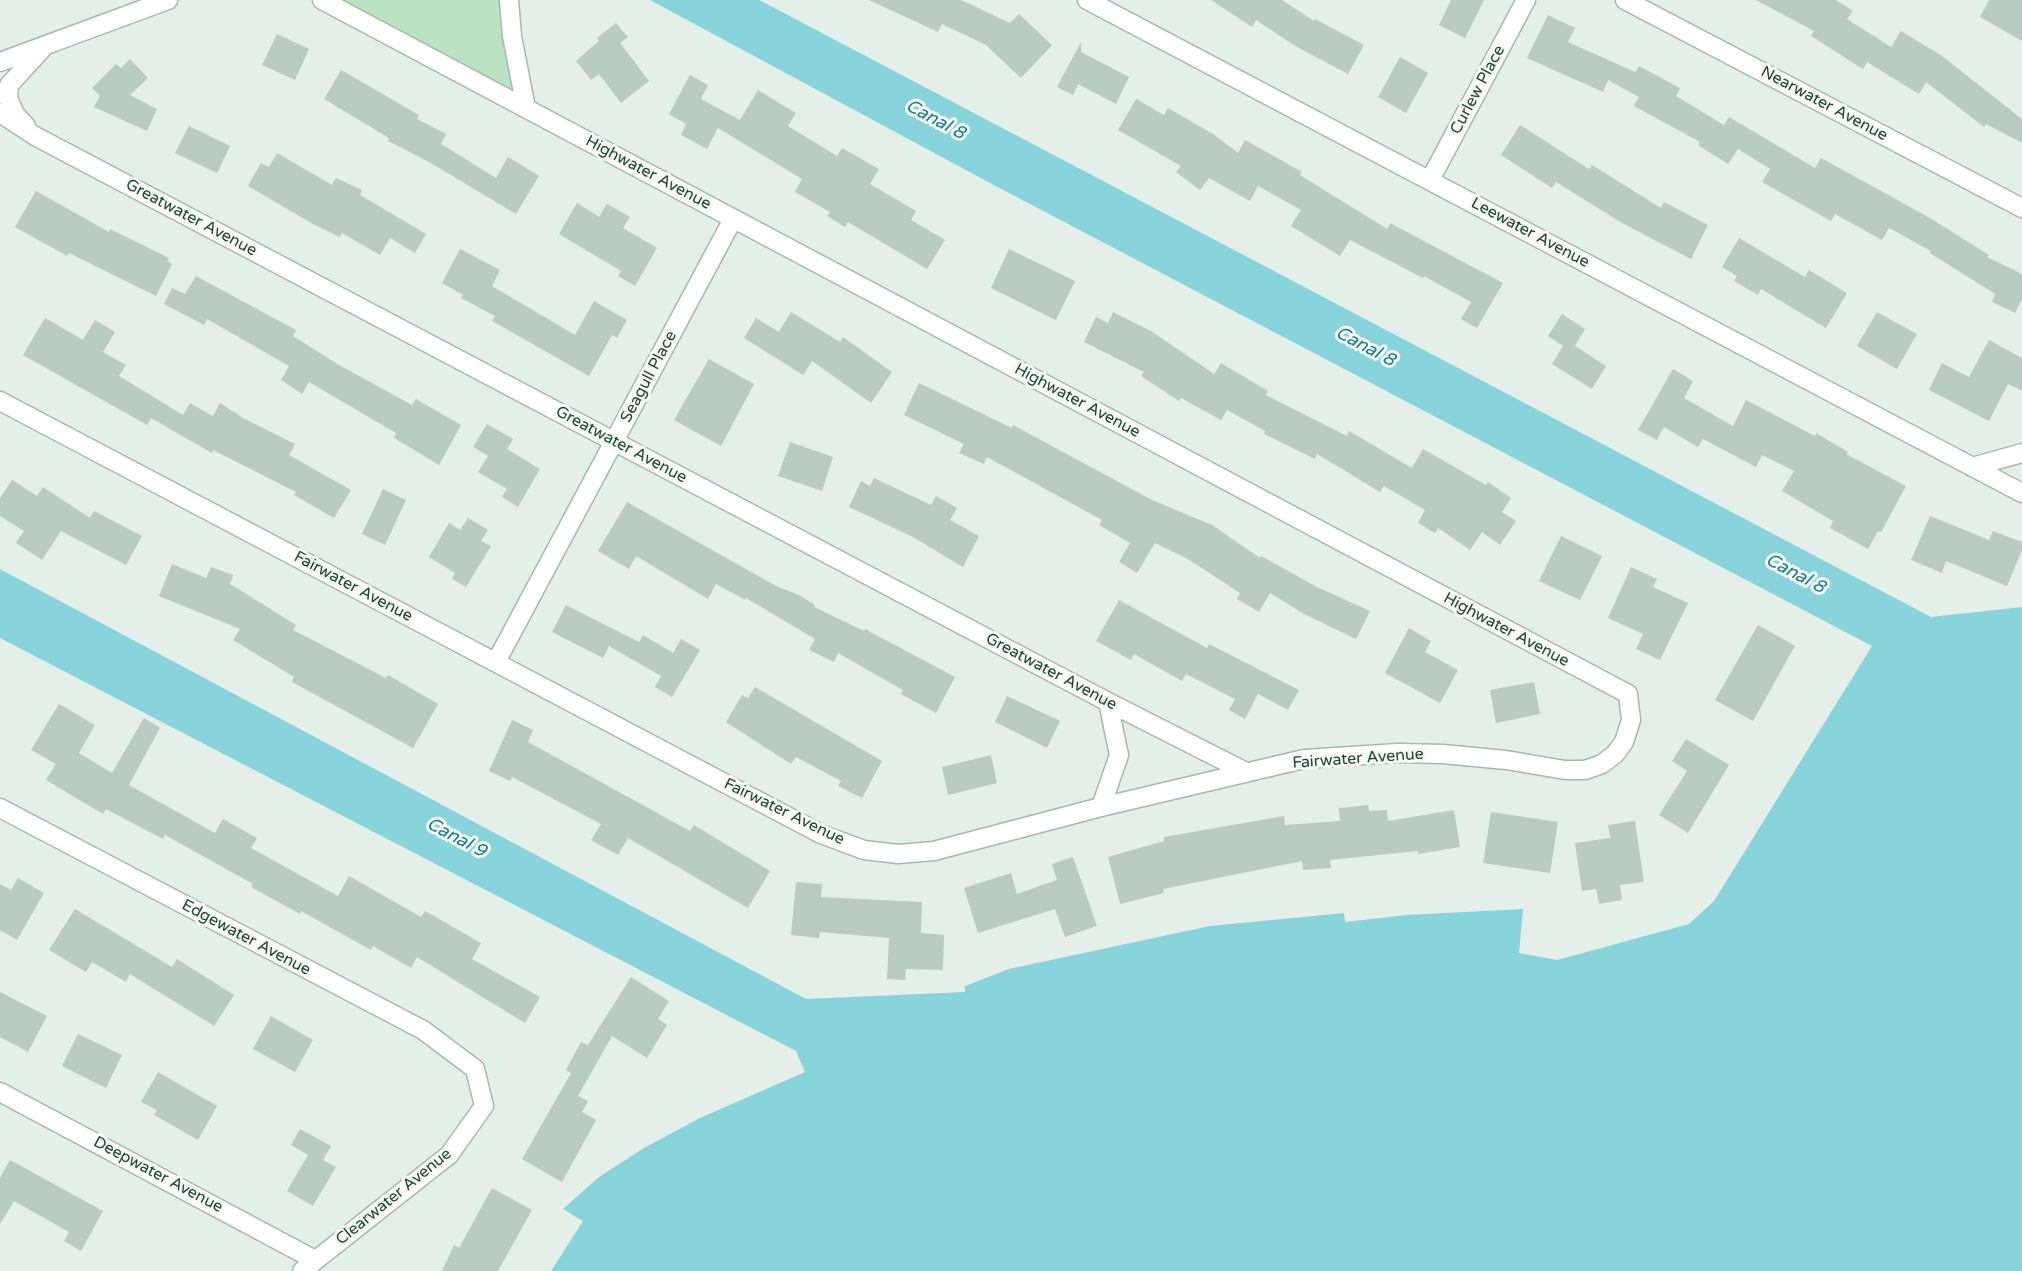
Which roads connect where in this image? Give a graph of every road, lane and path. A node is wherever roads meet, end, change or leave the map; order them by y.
1 (168, 0) edge
2 (322, 0) edge
3 (509, 0) edge
4 (1087, 0) edge
5 (1526, 0) edge
6 (1625, 0) edge
7 (44, 46) junction
8 (0, 62) edge
9 (526, 108) junction
10 (0, 113) edge
11 (35, 136) junction
12 (1430, 180) junction
13 (2022, 208) edge
14 (733, 219) junction
15 (0, 401) edge
16 (615, 441) junction
17 (2022, 453) edge
18 (1971, 467) junction
19 (2022, 493) edge
20 (496, 662) junction
21 (1628, 694) joint
22 (1108, 702) junction
23 (1246, 772) junction
24 (1101, 807) junction
25 (0, 808) edge
26 (478, 1082) joint
27 (0, 1092) edge
28 (308, 1266) edge

1 - 7 street
2 - 9 street, Highwater Avenue
3 - 9 street
4 - 12 street, Leewater Avenue
5 - 12 street, Curlew Place
6 - 13 street, Nearwater Avenue
7 - 8 street
7 - 11 street
9 - 14 street, Highwater Avenue
10 - 11 street, Greatwater Avenue
11 - 16 street, Greatwater Avenue
12 - 18 street, Leewater Avenue
14 - 16 street, Seagull Place
14 - 21 street, Highwater Avenue
15 - 20 street, Fairwater Avenue
16 - 20 street, Seagull Place
16 - 22 street, Greatwater Avenue
17 - 18 street
18 - 19 street, Leewater Avenue
20 - 24 street, Fairwater Avenue
21 - 23 street, Fairwater Avenue
22 - 23 street, Greatwater Avenue
22 - 24 street
23 - 24 street, Fairwater Avenue
25 - 26 street, Edgewater Avenue
26 - 28 street, Clearwater Avenue
27 - 28 street, Deepwater Avenue

